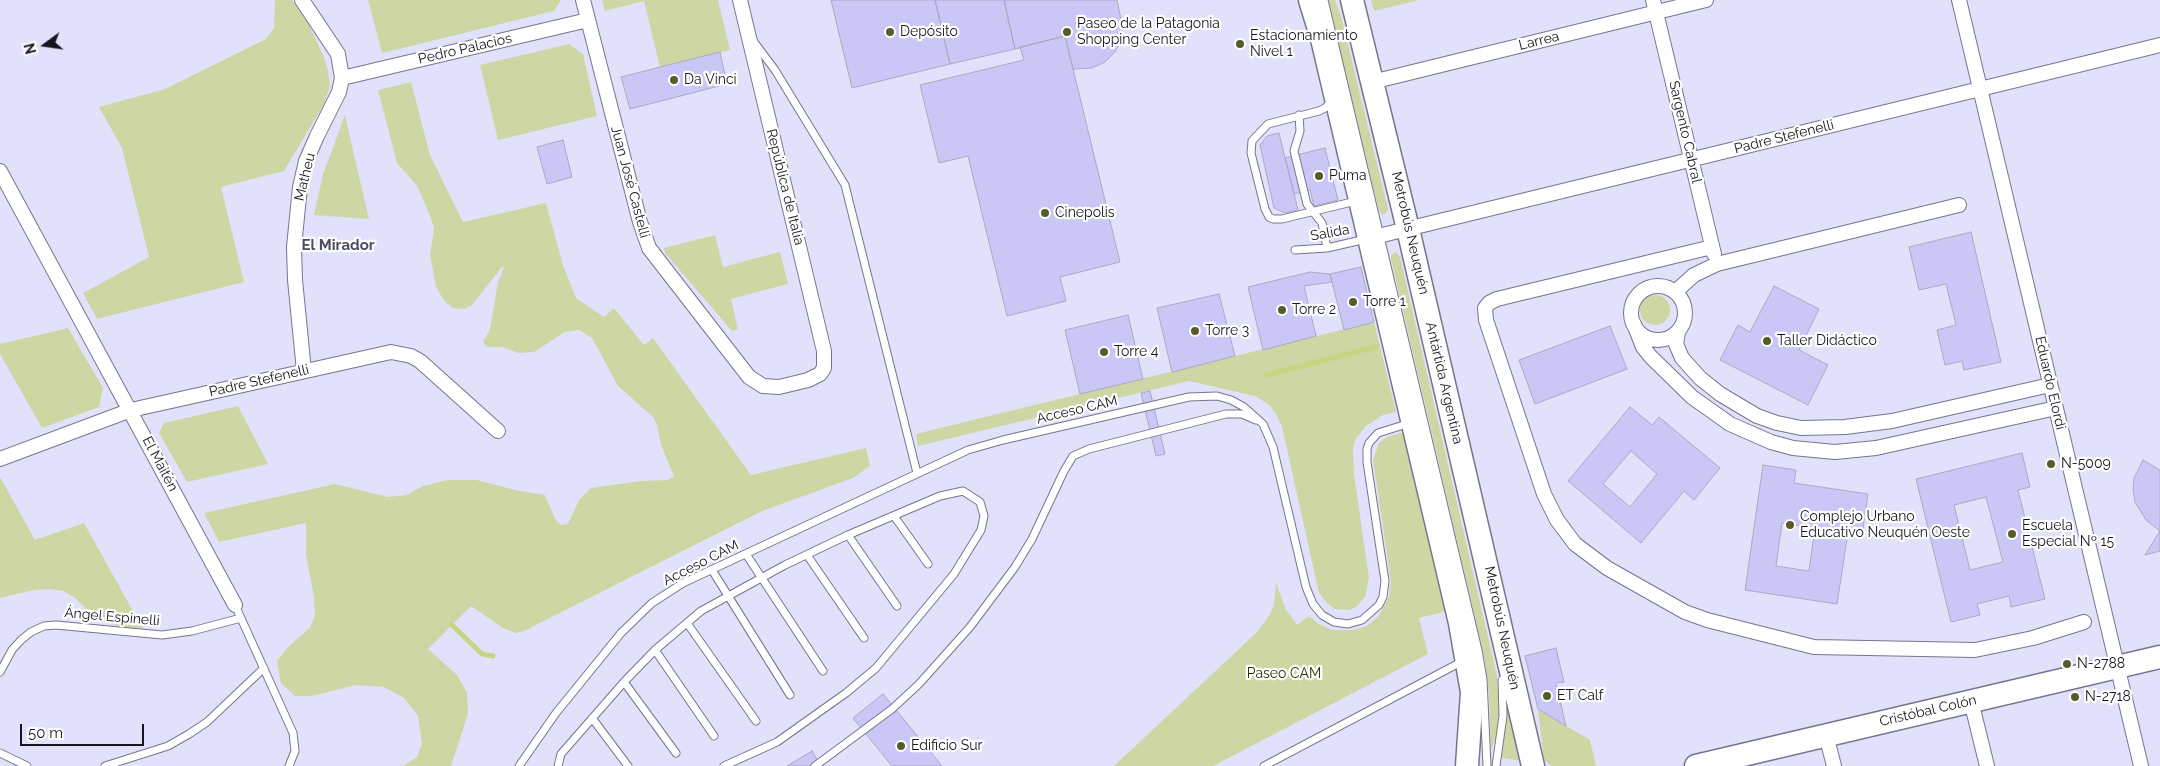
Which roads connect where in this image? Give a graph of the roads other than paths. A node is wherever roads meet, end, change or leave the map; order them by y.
1 (302, 0) edge
2 (583, 0) edge
3 (740, 0) edge
4 (1310, 0) edge
5 (1324, 0) edge
6 (1352, 0) edge
7 (1706, 0) edge
8 (1959, 0) edge
9 (1655, 6) edge
10 (588, 20) junction
11 (748, 35) junction
12 (2160, 45) edge
13 (342, 78) junction
14 (1372, 82) junction
15 (1980, 89) junction
16 (1335, 94) junction
17 (1299, 115) junction
18 (1692, 159) junction
19 (0, 171) edge
20 (1361, 200) junction
21 (1959, 205) dead end
22 (1312, 212) junction
23 (1400, 231) junction
24 (1375, 237) junction
25 (1712, 247) junction
26 (1327, 248) junction
27 (1295, 250) dead end
28 (1717, 264) junction
29 (1675, 292) junction
30 (1634, 324) junction
31 (1678, 332) junction
32 (304, 371) junction
33 (820, 374) joint
34 (2050, 385) junction
35 (2056, 408) junction
36 (131, 410) junction
37 (1892, 421) junction
38 (1413, 422) junction
39 (1777, 423) junction
40 (1263, 424) junction
41 (498, 432) dead end
42 (1771, 442) junction
43 (1896, 444) junction
44 (0, 459) edge
45 (917, 474) junction
46 (894, 516) junction
47 (848, 535) junction
48 (746, 554) junction
49 (807, 555) junction
50 (928, 564) dead end
51 (712, 570) junction
52 (761, 577) junction
53 (728, 595) junction
54 (897, 606) dead end
55 (238, 611) junction
56 (2084, 622) dead end
57 (686, 623) junction
58 (864, 638) dead end
59 (655, 650) junction
60 (2160, 657) edge
61 (1468, 659) junction
62 (2117, 667) junction
63 (264, 668) junction
64 (823, 671) dead end
65 (0, 672) edge
66 (1502, 674) dead end
67 (624, 682) junction
68 (790, 695) dead end
69 (1971, 701) junction
70 (592, 718) junction
71 (756, 721) dead end
72 (1826, 735) junction
73 (714, 736) dead end
74 (0, 753) edge
75 (676, 753) dead end
76 (27, 766) edge
77 (105, 766) edge
78 (289, 766) edge
79 (520, 766) edge
80 (558, 766) edge
81 (628, 766) edge
82 (724, 766) edge
83 (815, 766) edge
84 (1264, 766) edge
85 (1467, 766) edge
86 (1487, 766) edge
87 (1496, 766) edge
88 (1533, 766) edge
89 (1696, 766) edge
90 (1834, 766) edge
91 (1987, 766) edge
92 (2141, 766) edge

1 - 13 street, Matheu
2 - 10 street, Juan José Castelli
3 - 11 street, República de Italia
4 - 16 main road
5 - 24 lane, Metrobús Neuquén
6 - 14 main road, Antártida Argentina
7 - 9 street, Larrea
8 - 15 street, Eduardo Elordi
9 - 14 street, Larrea
9 - 18 street, Sargento Cabral
10 - 13 street, Pedro Palacios
10 - 33 street, Juan José Castelli
11 - 33 street, República de Italia
11 - 45 lane
12 - 15 street, Padre Stefenelli
13 - 32 street, Matheu
14 - 23 main road, Antártida Argentina
15 - 18 street, Padre Stefenelli
15 - 34 street, Eduardo Elordi
16 - 17 lane
16 - 20 main road
17 - 22 lane
17 - 22 lane
18 - 23 street, Padre Stefenelli
18 - 25 street, Sargento Cabral
19 - 36 street, El Maitén
20 - 22 lane
20 - 24 main road
21 - 28 street
22 - 26 lane
23 - 24 street, Padre Stefenelli
23 - 88 main road, Antártida Argentina
24 - 26 lane, Salida
24 - 38 main road
24 - 86 lane, Metrobús Neuquén
25 - 28 street, Sargento Cabral
25 - 56 street
26 - 27 lane, Salida
28 - 29 street
29 - 30 street
29 - 31 street
30 - 31 street
30 - 42 street
31 - 39 street
32 - 36 street, Padre Stefenelli
32 - 41 street, Padre Stefenelli
34 - 35 street, Eduardo Elordi
34 - 37 street
35 - 43 street
35 - 62 street, Eduardo Elordi
36 - 44 street, Padre Stefenelli
36 - 55 street, El Maitén
37 - 39 street
37 - 43 street
38 - 40 lane, Acceso CAM
38 - 61 main road
39 - 42 street
40 - 45 lane, Acceso CAM
40 - 83 lane
42 - 43 street
45 - 48 lane, Acceso CAM
46 - 47 lane
46 - 50 lane
46 - 82 lane
47 - 49 lane
47 - 54 lane
48 - 51 lane, Acceso CAM
48 - 52 lane
49 - 52 lane
49 - 58 lane
51 - 53 lane
51 - 79 lane, Acceso CAM
52 - 53 lane
52 - 64 lane
53 - 57 lane
53 - 68 lane
55 - 63 lane, El Maitén
55 - 65 lane, Ángel Espinelli
57 - 59 lane
57 - 71 lane
59 - 67 lane
59 - 73 lane
60 - 62 main road, Cristóbal Colón
61 - 84 lane
61 - 85 main road
62 - 69 main road, Cristóbal Colón
62 - 92 street, Eduardo Elordi
63 - 77 lane
63 - 78 lane, El Maitén
66 - 87 lane, Metrobús Neuquén
67 - 70 lane
67 - 75 lane
69 - 72 main road, Cristóbal Colón
69 - 91 street
70 - 80 lane
70 - 81 lane
72 - 89 main road, Cristóbal Colón
72 - 90 street
74 - 76 lane

